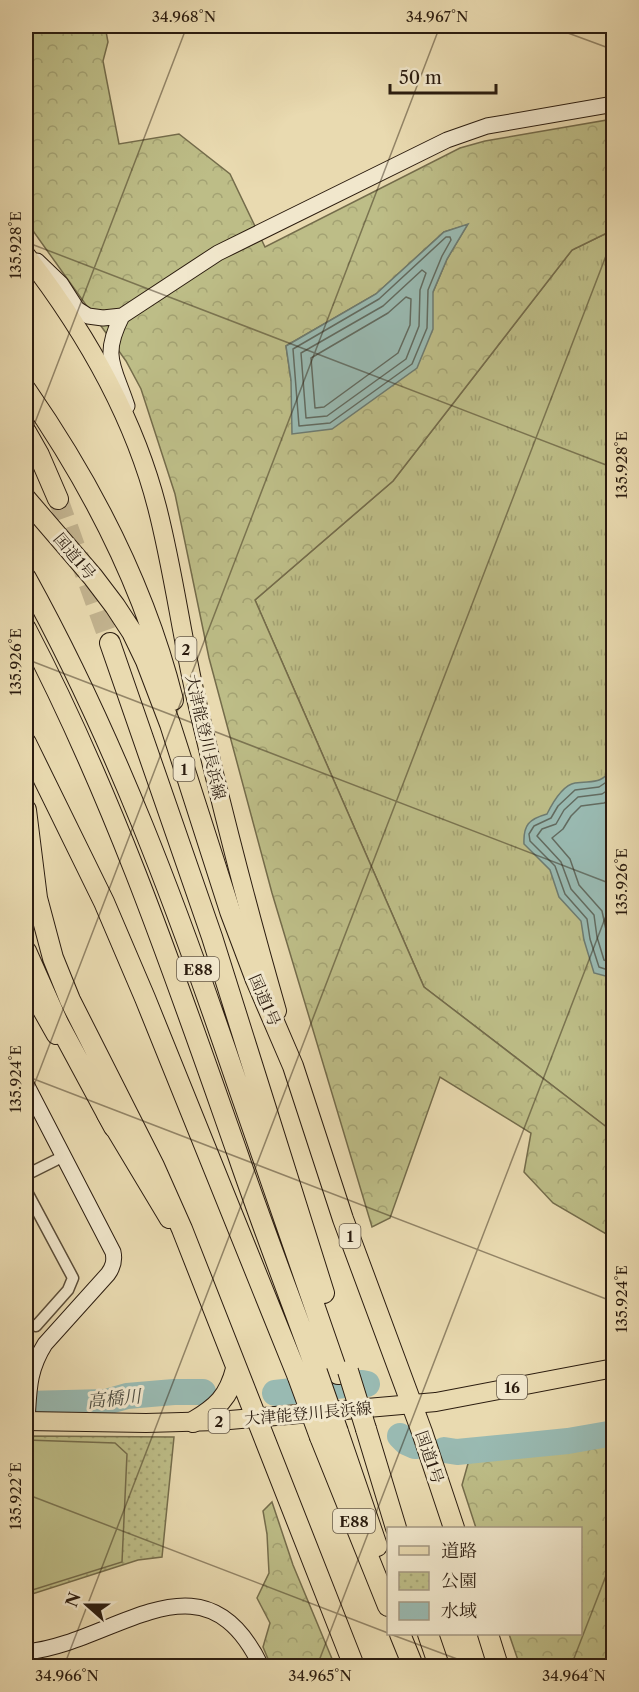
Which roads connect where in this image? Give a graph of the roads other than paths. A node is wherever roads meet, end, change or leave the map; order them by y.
1 (614, 104) edge
2 (26, 254) edge
3 (122, 316) junction
4 (26, 390) edge
5 (26, 432) edge
6 (132, 434) junction
7 (26, 499) edge
8 (58, 499) tunnel mouth
9 (26, 578) edge
10 (26, 629) edge
11 (110, 643) tunnel mouth
12 (26, 743) edge
13 (26, 810) edge
14 (212, 860) junction
15 (26, 951) edge
16 (26, 982) edge
17 (293, 1066) junction
18 (27, 1089) edge
19 (114, 1127) junction
20 (64, 1156) junction
21 (26, 1175) edge
22 (26, 1190) edge
23 (213, 1305) junction
24 (26, 1323) edge
25 (614, 1368) edge
26 (236, 1369) junction
27 (343, 1372) junction
28 (411, 1404) junction
29 (27, 1418) edge
30 (255, 1418) junction
31 (193, 1422) junction
32 (346, 1432) junction
33 (394, 1527) edge
34 (454, 1527) edge
35 (387, 1576) edge
36 (387, 1601) edge
37 (400, 1635) edge
38 (406, 1635) edge
39 (428, 1635) edge
40 (488, 1635) edge
41 (26, 1652) edge
42 (261, 1666) edge
43 (354, 1666) edge
44 (415, 1666) edge
45 (439, 1666) edge
46 (498, 1666) edge

1 - 3 street
2 - 3 street
2 - 6 main road, 大津能登川長浜線 / 2
3 - 6 street
4 - 14 highway
5 - 8 highway
6 - 17 main road, 大津能登川長浜線 / 2
7 - 14 highway, 国道1号 / 1
9 - 27 highway, E88
10 - 32 highway, E88, bridge
11 - 27 highway, E88
12 - 32 highway, E88, bridge
13 - 23 highway
14 - 17 highway, 国道1号 / 1
15 - 19 highway
16 - 19 main road
17 - 28 highway, 国道1号 / 1
18 - 20 street
19 - 23 main road
20 - 21 street
20 - 29 street
22 - 24 street
23 - 26 highway
25 - 28 main road, 16
26 - 30 highway
26 - 31 highway
27 - 32 highway, E88
28 - 30 main road, 大津能登川長浜線 / 2
28 - 34 highway, 国道1号 / 1
29 - 31 main road, 大津能登川長浜線 / 2
30 - 31 main road, 大津能登川長浜線 / 2
30 - 43 highway
32 - 33 highway, E88
32 - 35 highway, E88
32 - 36 highway, E88
37 - 44 highway
38 - 44 highway
39 - 45 highway
40 - 46 highway
41 - 42 street

